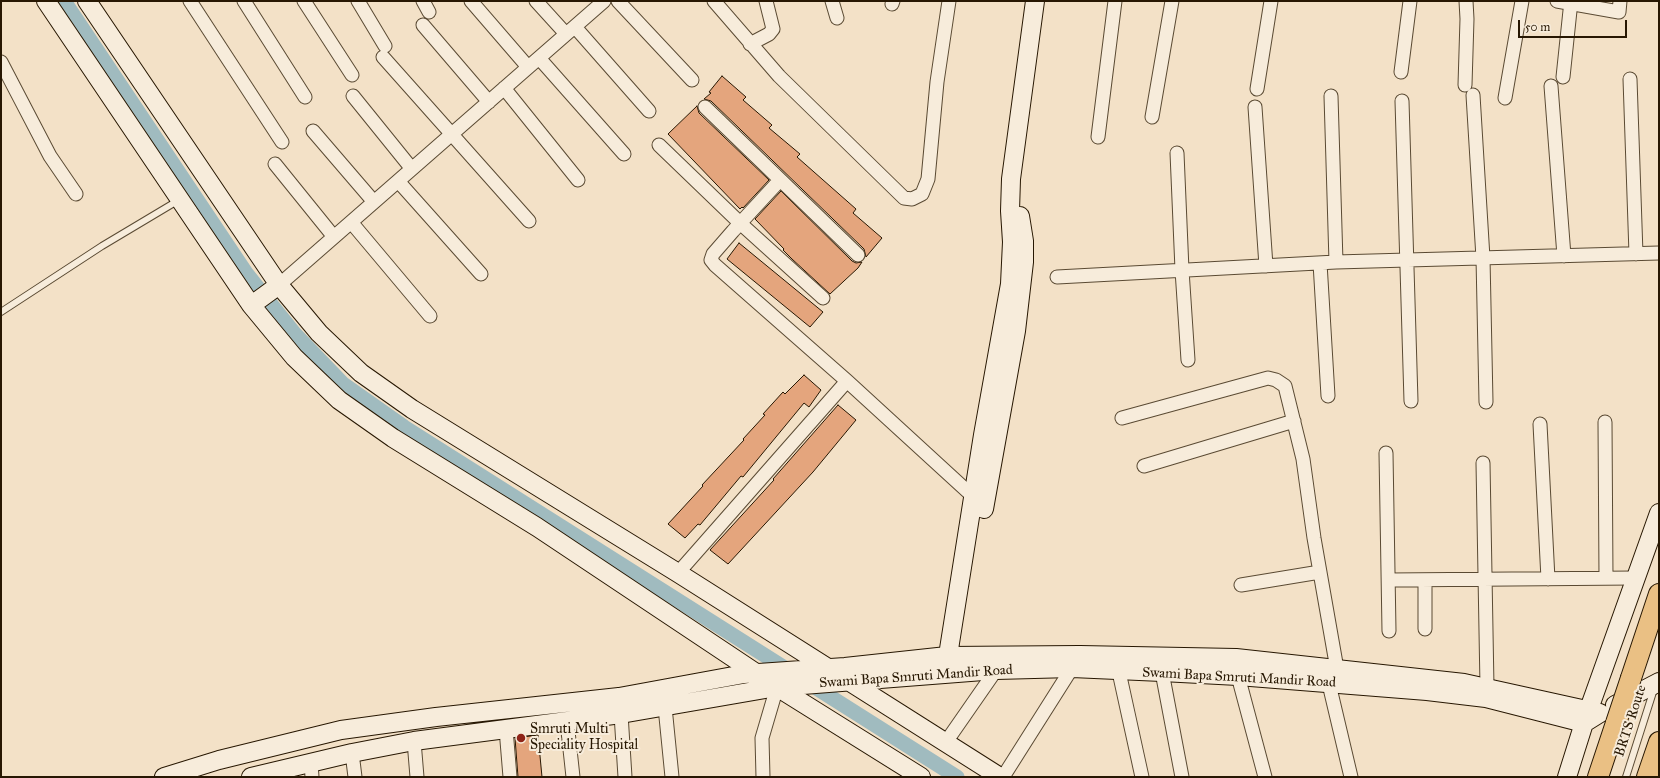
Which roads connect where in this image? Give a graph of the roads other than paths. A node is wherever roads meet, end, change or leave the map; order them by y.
1 (46, 1) edge
2 (87, 1) edge
3 (190, 1) edge
4 (244, 1) edge
5 (304, 1) edge
6 (358, 1) edge
7 (470, 1) edge
8 (536, 1) edge
9 (604, 1) edge
10 (618, 1) edge
11 (714, 1) edge
12 (766, 1) edge
13 (832, 1) edge
14 (949, 1) edge
15 (1035, 1) edge
16 (1045, 1) edge
17 (1115, 1) edge
18 (1172, 1) edge
19 (1271, 1) edge
20 (1410, 1) edge
21 (1466, 1) edge
22 (1522, 1) edge
23 (1557, 1) edge
24 (1620, 1) edge
25 (1571, 2) edge
26 (837, 18) dead end
27 (423, 25) dead end
28 (570, 30) junction
29 (750, 44) junction
30 (538, 58) junction
31 (1, 62) edge
32 (528, 67) junction
33 (1401, 72) dead end
34 (352, 75) dead end
35 (1563, 77) dead end
36 (1630, 79) dead end
37 (692, 80) dead end
38 (1550, 86) dead end
39 (504, 88) junction
40 (1257, 89) dead end
41 (354, 96) dead end
42 (1331, 96) dead end
43 (305, 97) dead end
44 (1505, 98) dead end
45 (1402, 101) dead end
46 (489, 102) junction
47 (705, 107) dead end
48 (1255, 107) dead end
49 (649, 111) dead end
50 (1152, 117) dead end
51 (313, 131) dead end
52 (452, 134) junction
53 (1098, 137) dead end
54 (282, 142) dead end
55 (659, 145) dead end
56 (624, 154) dead end
57 (1177, 154) dead end
58 (275, 164) dead end
59 (412, 169) junction
60 (578, 180) dead end
61 (780, 180) junction
62 (398, 181) junction
63 (76, 194) dead end
64 (180, 199) junction
65 (374, 202) junction
66 (1015, 216) junction
67 (351, 222) junction
68 (529, 222) dead end
69 (740, 223) junction
70 (334, 237) junction
71 (1659, 253) edge
72 (1636, 254) junction
73 (858, 255) dead end
74 (1564, 256) junction
75 (1483, 258) junction
76 (1406, 260) junction
77 (1336, 262) junction
78 (1320, 263) junction
79 (1266, 266) junction
80 (1182, 270) junction
81 (481, 274) dead end
82 (1057, 277) dead end
83 (279, 285) junction
84 (823, 298) dead end
85 (252, 305) junction
86 (1, 312) edge
87 (430, 316) dead end
88 (1188, 360) dead end
89 (847, 381) junction
90 (1328, 396) dead end
91 (1411, 401) dead end
92 (1486, 402) dead end
93 (1122, 418) dead end
94 (1294, 422) junction
95 (1605, 422) dead end
96 (1540, 424) dead end
97 (1386, 453) dead end
98 (1482, 463) dead end
99 (1144, 466) dead end
100 (979, 502) junction
101 (1659, 513) edge
102 (1320, 572) junction
103 (678, 573) junction
104 (1606, 578) junction
105 (1636, 578) junction
106 (1484, 579) junction
107 (1548, 579) junction
108 (1389, 580) junction
109 (1425, 580) junction
110 (1241, 585) dead end
111 (1659, 594) edge
112 (1424, 629) dead end
113 (1389, 631) dead end
114 (952, 664) junction
115 (1072, 668) junction
116 (827, 669) junction
117 (996, 670) junction
118 (1119, 672) junction
119 (1162, 672) junction
120 (757, 673) junction
121 (1238, 676) junction
122 (1333, 676) junction
123 (1658, 679) edge
124 (846, 681) junction
125 (777, 687) junction
126 (1486, 687) junction
127 (665, 707) junction
128 (621, 714) junction
129 (1597, 717) junction
130 (567, 722) junction
131 (506, 729) junction
132 (414, 741) junction
133 (946, 742) junction
134 (1659, 742) edge
135 (352, 753) junction
136 (311, 770) edge
137 (256, 776) edge
138 (164, 777) edge
139 (355, 777) edge
140 (417, 777) edge
141 (510, 777) edge
142 (573, 777) edge
143 (625, 777) edge
144 (672, 777) edge
145 (763, 777) edge
146 (921, 777) edge
147 (1001, 777) edge
148 (1142, 777) edge
149 (1182, 777) edge
150 (1264, 777) edge
151 (1351, 777) edge
152 (1567, 777) edge
153 (1598, 777) edge
154 (1626, 777) edge
155 (1648, 777) edge

1 - 64 street
2 - 83 street
3 - 54 street
4 - 43 street
5 - 34 street
6 - 52 street
7 - 32 street
8 - 28 street
9 - 28 street
10 - 37 street
11 - 29 street
12 - 29 street
13 - 26 street
14 - 29 street
15 - 66 street
16 - 66 street
17 - 53 street
18 - 50 street
19 - 40 street
20 - 33 street
21 - 75 street
22 - 44 street
23 - 25 street
24 - 25 street
25 - 35 street
27 - 46 street
28 - 30 street
28 - 49 street
30 - 32 street
30 - 56 street
31 - 63 street
32 - 39 street
36 - 72 street
38 - 74 street
39 - 46 street
39 - 60 street
41 - 59 street
42 - 77 street
45 - 76 street
46 - 52 street
47 - 61 street
48 - 79 street
51 - 65 street
52 - 59 street
52 - 68 street
55 - 69 street
57 - 80 street
58 - 70 street
59 - 62 street
61 - 69 street
61 - 73 street
62 - 65 street
62 - 81 street
64 - 85 street
64 - 86 lane
65 - 67 street
66 - 100 street
67 - 70 street
67 - 87 street
69 - 84 street
69 - 89 street
70 - 83 street
71 - 72 street
72 - 74 street
74 - 75 street
75 - 76 street
75 - 92 street
76 - 77 street
76 - 91 street
77 - 78 street
78 - 79 street
78 - 90 street
79 - 80 street
80 - 82 street
80 - 88 street
83 - 85 street
83 - 103 street
85 - 120 street
89 - 100 street
89 - 103 street
93 - 94 street
94 - 99 street
94 - 102 street
95 - 104 street
96 - 107 street
97 - 108 street
98 - 106 street
100 - 114 street
101 - 105 street
102 - 110 street
102 - 122 street
103 - 116 street
104 - 105 street
104 - 107 street
105 - 129 street
106 - 107 street
106 - 109 street
106 - 126 street
108 - 109 street
108 - 113 street
109 - 112 street
111 - 129 main road, bridge
114 - 116 street
114 - 117 street, Swami Bapa Smruti Mandir Road
114 - 122 street
114 - 124 street, Swami Bapa Smruti Mandir Road
115 - 117 street, Swami Bapa Smruti Mandir Road
115 - 118 street, Swami Bapa Smruti Mandir Road
115 - 147 street
116 - 120 street
116 - 124 street
117 - 133 street
118 - 119 street, Swami Bapa Smruti Mandir Road
118 - 148 street
119 - 121 street, Swami Bapa Smruti Mandir Road
119 - 149 street
120 - 125 street
120 - 138 street
121 - 122 street, Swami Bapa Smruti Mandir Road
121 - 150 street
122 - 126 street
122 - 129 street, Swami Bapa Smruti Mandir Road
122 - 151 street
123 - 129 street
123 - 154 lane, BRTS Route
124 - 125 street, Swami Bapa Smruti Mandir Road
124 - 133 street
125 - 127 street, Swami Bapa Smruti Mandir Road
125 - 145 street
125 - 146 street
126 - 129 street
127 - 128 street, Swami Bapa Smruti Mandir Road
127 - 144 street
128 - 130 street, Swami Bapa Smruti Mandir Road
128 - 143 street
129 - 152 street
129 - 153 main road
130 - 131 street, Swami Bapa Smruti Mandir Road
130 - 142 street
131 - 132 street, Swami Bapa Smruti Mandir Road
131 - 141 street
132 - 135 street, Swami Bapa Smruti Mandir Road
132 - 140 street
133 - 147 street
134 - 155 main road
135 - 136 street, Swami Bapa Smruti Mandir Road
135 - 139 street
136 - 137 street, Swami Bapa Smruti Mandir Road

